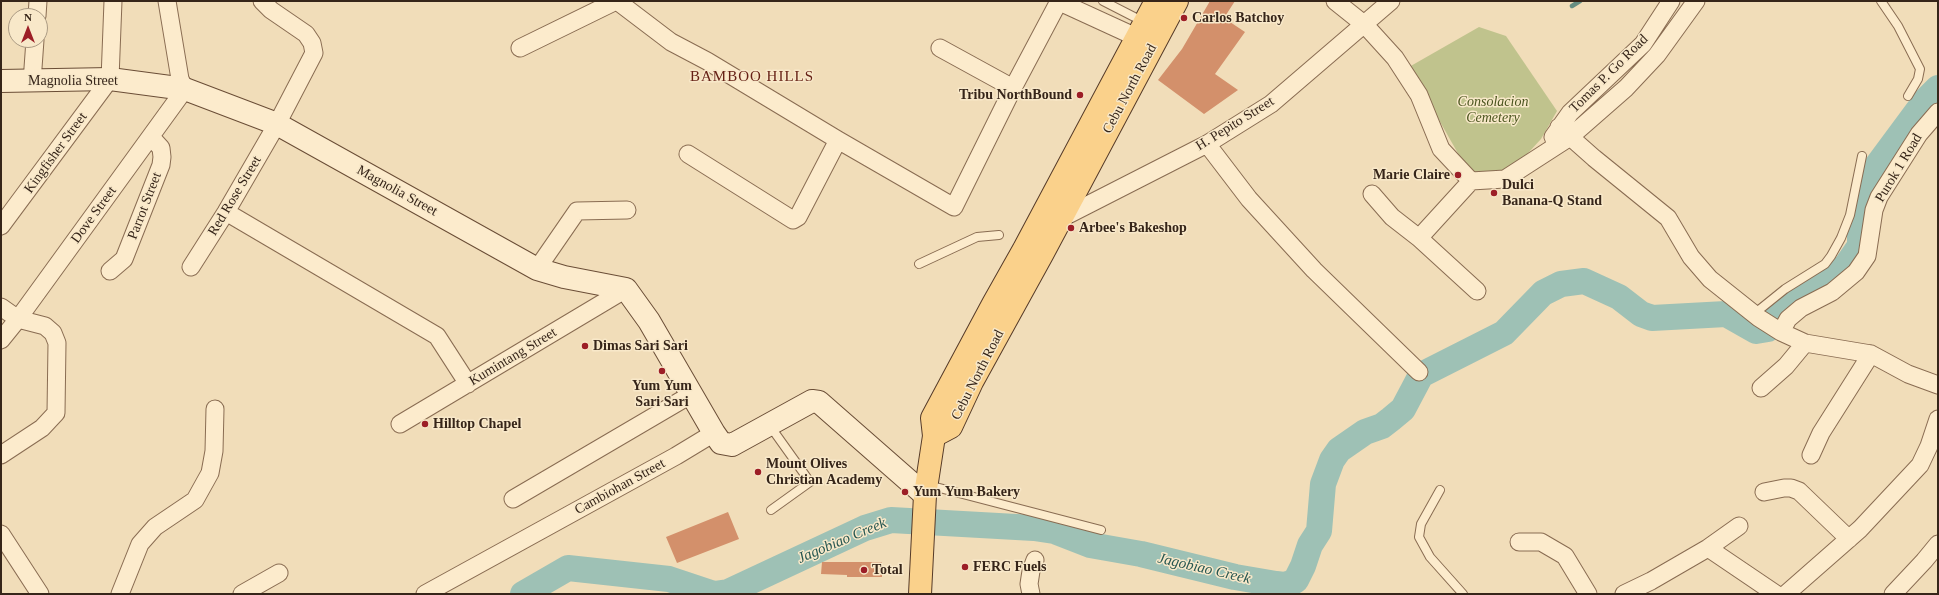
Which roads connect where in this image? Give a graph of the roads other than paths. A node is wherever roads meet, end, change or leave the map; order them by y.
1 (113, 1) edge
2 (167, 1) edge
3 (262, 1) edge
4 (616, 1) edge
5 (1103, 1) edge
6 (1156, 1) edge
7 (1177, 1) edge
8 (1335, 1) edge
9 (1391, 1) edge
10 (1671, 1) edge
11 (1696, 1) edge
12 (1881, 1) edge
13 (1365, 24) junction
14 (1140, 30) junction
15 (34, 48) edge
16 (520, 48) dead end
17 (940, 48) dead end
18 (110, 79) junction
19 (1, 81) edge
20 (32, 82) junction
21 (1014, 88) junction
22 (185, 89) junction
23 (1908, 96) dead end
24 (1938, 112) edge
25 (277, 124) junction
26 (1565, 132) junction
27 (151, 137) junction
28 (838, 140) junction
29 (1207, 144) junction
30 (688, 154) dead end
31 (1862, 156) dead end
32 (1471, 181) junction
33 (1372, 194) dead end
34 (627, 210) dead end
35 (226, 212) junction
36 (1060, 219) junction
37 (1, 226) edge
38 (999, 235) dead end
39 (1419, 238) junction
40 (919, 264) dead end
41 (191, 267) dead end
42 (537, 269) junction
43 (110, 271) dead end
44 (626, 289) junction
45 (1477, 291) dead end
46 (1, 307) edge
47 (1756, 316) junction
48 (18, 319) junction
49 (1779, 331) junction
50 (1, 340) edge
51 (1805, 343) junction
52 (1871, 354) junction
53 (1419, 372) dead end
54 (468, 384) junction
55 (1938, 385) edge
56 (1761, 388) dead end
57 (692, 394) junction
58 (215, 410) dead end
59 (1938, 419) edge
60 (400, 424) dead end
61 (768, 424) junction
62 (714, 434) junction
63 (934, 436) junction
64 (1, 455) edge
65 (1811, 455) dead end
66 (1440, 490) dead end
67 (1764, 492) dead end
68 (925, 496) junction
69 (513, 499) dead end
70 (771, 510) dead end
71 (1739, 526) dead end
72 (1101, 530) dead end
73 (1, 534) edge
74 (1849, 539) junction
75 (1519, 542) dead end
76 (1938, 544) edge
77 (1708, 548) junction
78 (1035, 560) dead end
79 (280, 573) dead end
80 (40, 594) edge
81 (120, 594) edge
82 (242, 594) edge
83 (425, 594) edge
84 (920, 594) edge
85 (1031, 594) edge
86 (1463, 594) edge
87 (1588, 594) edge
88 (1624, 594) edge
89 (1776, 594) edge
90 (1786, 594) edge
91 (1893, 594) edge

1 - 18 street
2 - 22 street
3 - 25 street, Red Rose Street
4 - 16 street
4 - 28 street
5 - 14 lane
6 - 14 main road, Cebu North Road
7 - 36 main road, Cebu North Road
8 - 13 street
9 - 13 street, H. Pepito Street
10 - 26 street, Tomas P. Go Road
11 - 26 street, Tomas P. Go Road
12 - 23 lane
13 - 29 street, H. Pepito Street
13 - 32 street
14 - 21 street
14 - 63 main road, Cebu North Road
15 - 20 street
17 - 21 street
18 - 20 street, Magnolia Street
18 - 22 street, Magnolia Street
18 - 37 street, Kingfisher Street
19 - 20 street, Magnolia Street
21 - 28 street
22 - 25 street, Magnolia Street
22 - 27 street, Dove Street
24 - 49 street, Purok 1 Road
25 - 35 street, Red Rose Street
25 - 42 street, Magnolia Street
26 - 32 street, Tomas P. Go Road
26 - 47 street
27 - 43 street, Parrot Street
27 - 48 street, Dove Street
28 - 30 street
29 - 36 street, H. Pepito Street
29 - 53 street
31 - 47 lane
32 - 39 street
33 - 39 street
34 - 42 street
35 - 41 street, Red Rose Street
35 - 54 street
36 - 63 main road, Cebu North Road
38 - 40 lane
39 - 45 street
42 - 44 street, Magnolia Street
44 - 54 street, Kumintang Street
44 - 57 street
46 - 48 street
47 - 49 street
48 - 50 street, Dove Street
48 - 64 street
49 - 51 street
51 - 52 street
51 - 56 street
52 - 55 street
52 - 65 street
54 - 60 street, Kumintang Street
57 - 62 street
57 - 69 street
58 - 81 street
59 - 74 street
61 - 62 street
61 - 68 street
61 - 70 lane
62 - 83 street, Cambiohan Street
63 - 68 main road
66 - 86 lane
67 - 74 street
68 - 72 lane
68 - 84 main road
71 - 77 street
73 - 80 street
74 - 90 street
75 - 87 street
76 - 91 street
77 - 88 street
77 - 89 street
78 - 85 street
79 - 82 street

